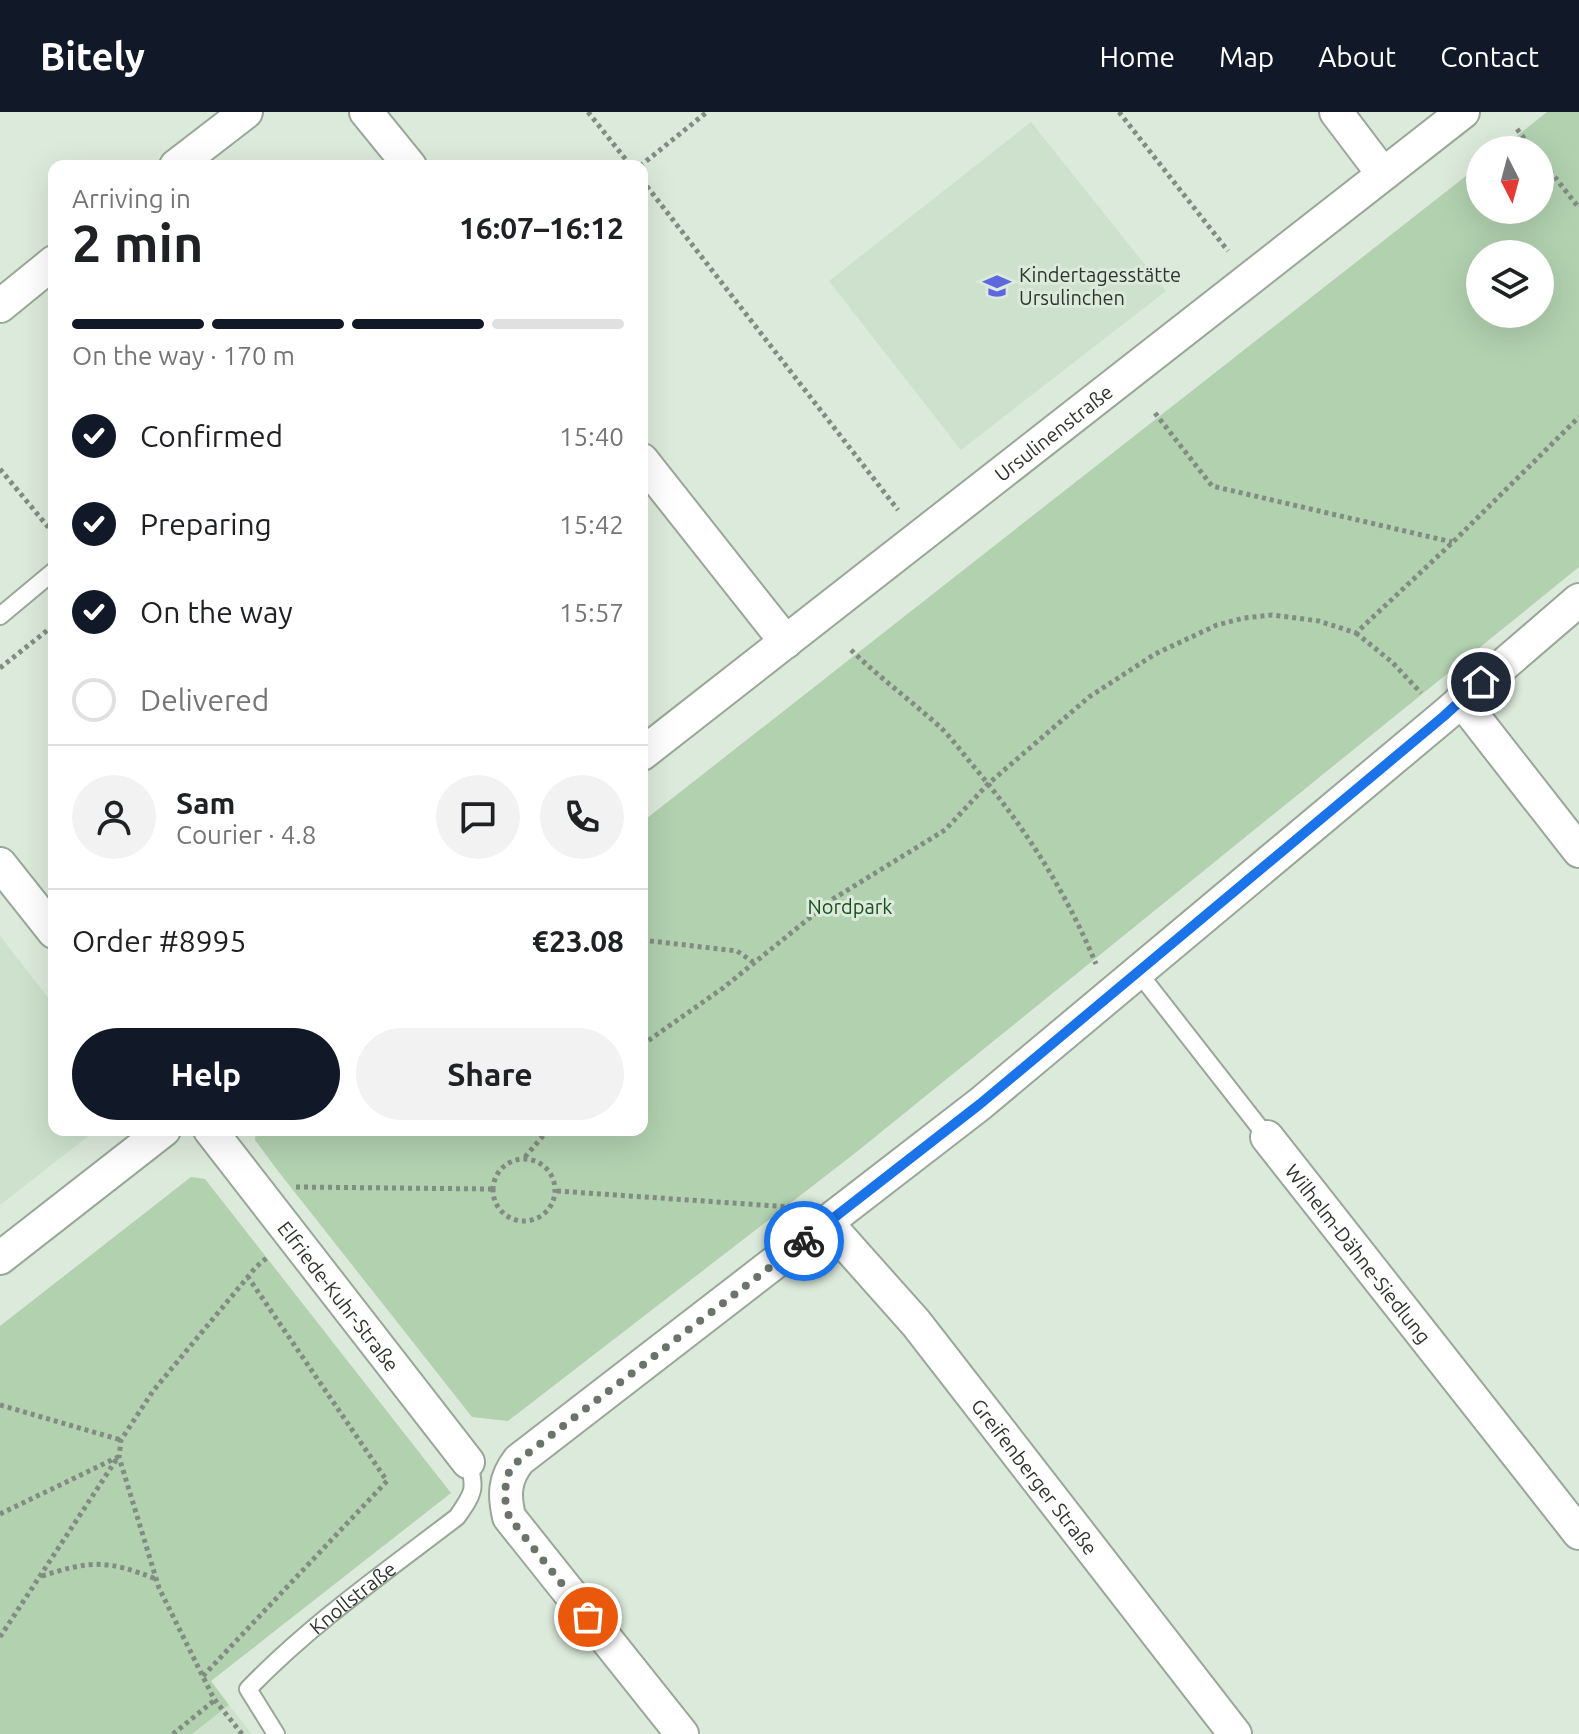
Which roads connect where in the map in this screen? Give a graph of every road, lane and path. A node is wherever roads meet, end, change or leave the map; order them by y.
1 (246, 112) edge
2 (366, 112) edge
3 (588, 112) edge
4 (707, 112) edge
5 (1119, 112) edge
6 (1336, 112) edge
7 (1463, 112) edge
8 (1517, 129) dead end
9 (1522, 136) edge
10 (184, 160) edge
11 (405, 160) edge
12 (626, 160) edge
13 (647, 160) edge
14 (1383, 174) junction
15 (1554, 176) edge
16 (648, 188) edge
17 (1579, 208) edge
18 (1228, 251) dead end
19 (48, 267) edge
20 (0, 306) edge
21 (1155, 413) dead end
22 (1579, 417) edge
23 (648, 468) edge
24 (0, 469) edge
25 (898, 510) dead end
26 (48, 527) edge
27 (1453, 542) junction
28 (48, 576) edge
29 (1579, 600) edge
30 (0, 616) edge
31 (48, 630) edge
32 (1356, 633) junction
33 (786, 642) junction
34 (851, 650) dead end
35 (0, 668) edge
36 (1452, 708) junction
37 (648, 749) edge
38 (988, 784) junction
39 (1579, 851) edge
40 (0, 864) edge
41 (48, 924) edge
42 (648, 941) edge
43 (753, 962) junction
44 (1097, 966) dead end
45 (1138, 972) junction
46 (648, 1041) edge
47 (156, 1136) edge
48 (215, 1136) edge
49 (543, 1136) edge
50 (1267, 1137) joint
51 (525, 1157) junction
52 (491, 1189) junction
53 (557, 1191) junction
54 (266, 1203) junction
55 (823, 1226) junction
56 (292, 1238) junction
57 (0, 1258) edge
58 (248, 1277) junction
59 (0, 1405) edge
60 (121, 1440) junction
61 (119, 1457) junction
62 (468, 1462) joint
63 (0, 1504) edge
64 (2, 1513) edge
65 (1579, 1533) edge
66 (41, 1576) junction
67 (156, 1580) junction
68 (0, 1637) edge
69 (203, 1676) junction
70 (248, 1689) junction
71 (214, 1699) junction
72 (173, 1734) edge
73 (242, 1734) edge
74 (276, 1734) edge
75 (682, 1734) edge
76 (1235, 1734) edge

1 - 10 street
2 - 11 street
3 - 12 path
4 - 13 path
5 - 18 path
6 - 14 street
7 - 14 street, Ursulinenstraße
8 - 9 path
14 - 33 street, Ursulinenstraße
15 - 17 path
16 - 25 path
19 - 20 street
21 - 27 path
22 - 27 path
23 - 33 street
24 - 26 path
27 - 32 path
28 - 30 lane
29 - 36 street
31 - 35 path
32 - 36 path
32 - 38 path
33 - 37 street, Ursulinenstraße
34 - 38 path
36 - 39 street
36 - 45 street
38 - 43 path
38 - 44 path
40 - 41 street
42 - 43 path
43 - 46 path
45 - 50 lane, Wilhelm-Dähne-Siedlung
45 - 55 street
47 - 57 street
48 - 54 street, Elfriede-Kuhr-Straße
49 - 51 path
50 - 65 street, Wilhelm-Dähne-Siedlung
51 - 52 path
51 - 53 path
52 - 53 path
52 - 54 path
53 - 55 path
54 - 56 street, Elfriede-Kuhr-Straße
55 - 75 street
55 - 76 street, Greifenberger Straße
56 - 58 path
56 - 62 street, Elfriede-Kuhr-Straße
58 - 60 path
58 - 69 path
59 - 60 path
60 - 61 path
61 - 64 path
61 - 66 path
61 - 67 path
62 - 70 lane, Knollstraße
63 - 64 path
66 - 67 path
66 - 68 path
67 - 69 path
69 - 71 path
70 - 71 path
70 - 74 lane
71 - 72 path
71 - 73 path

